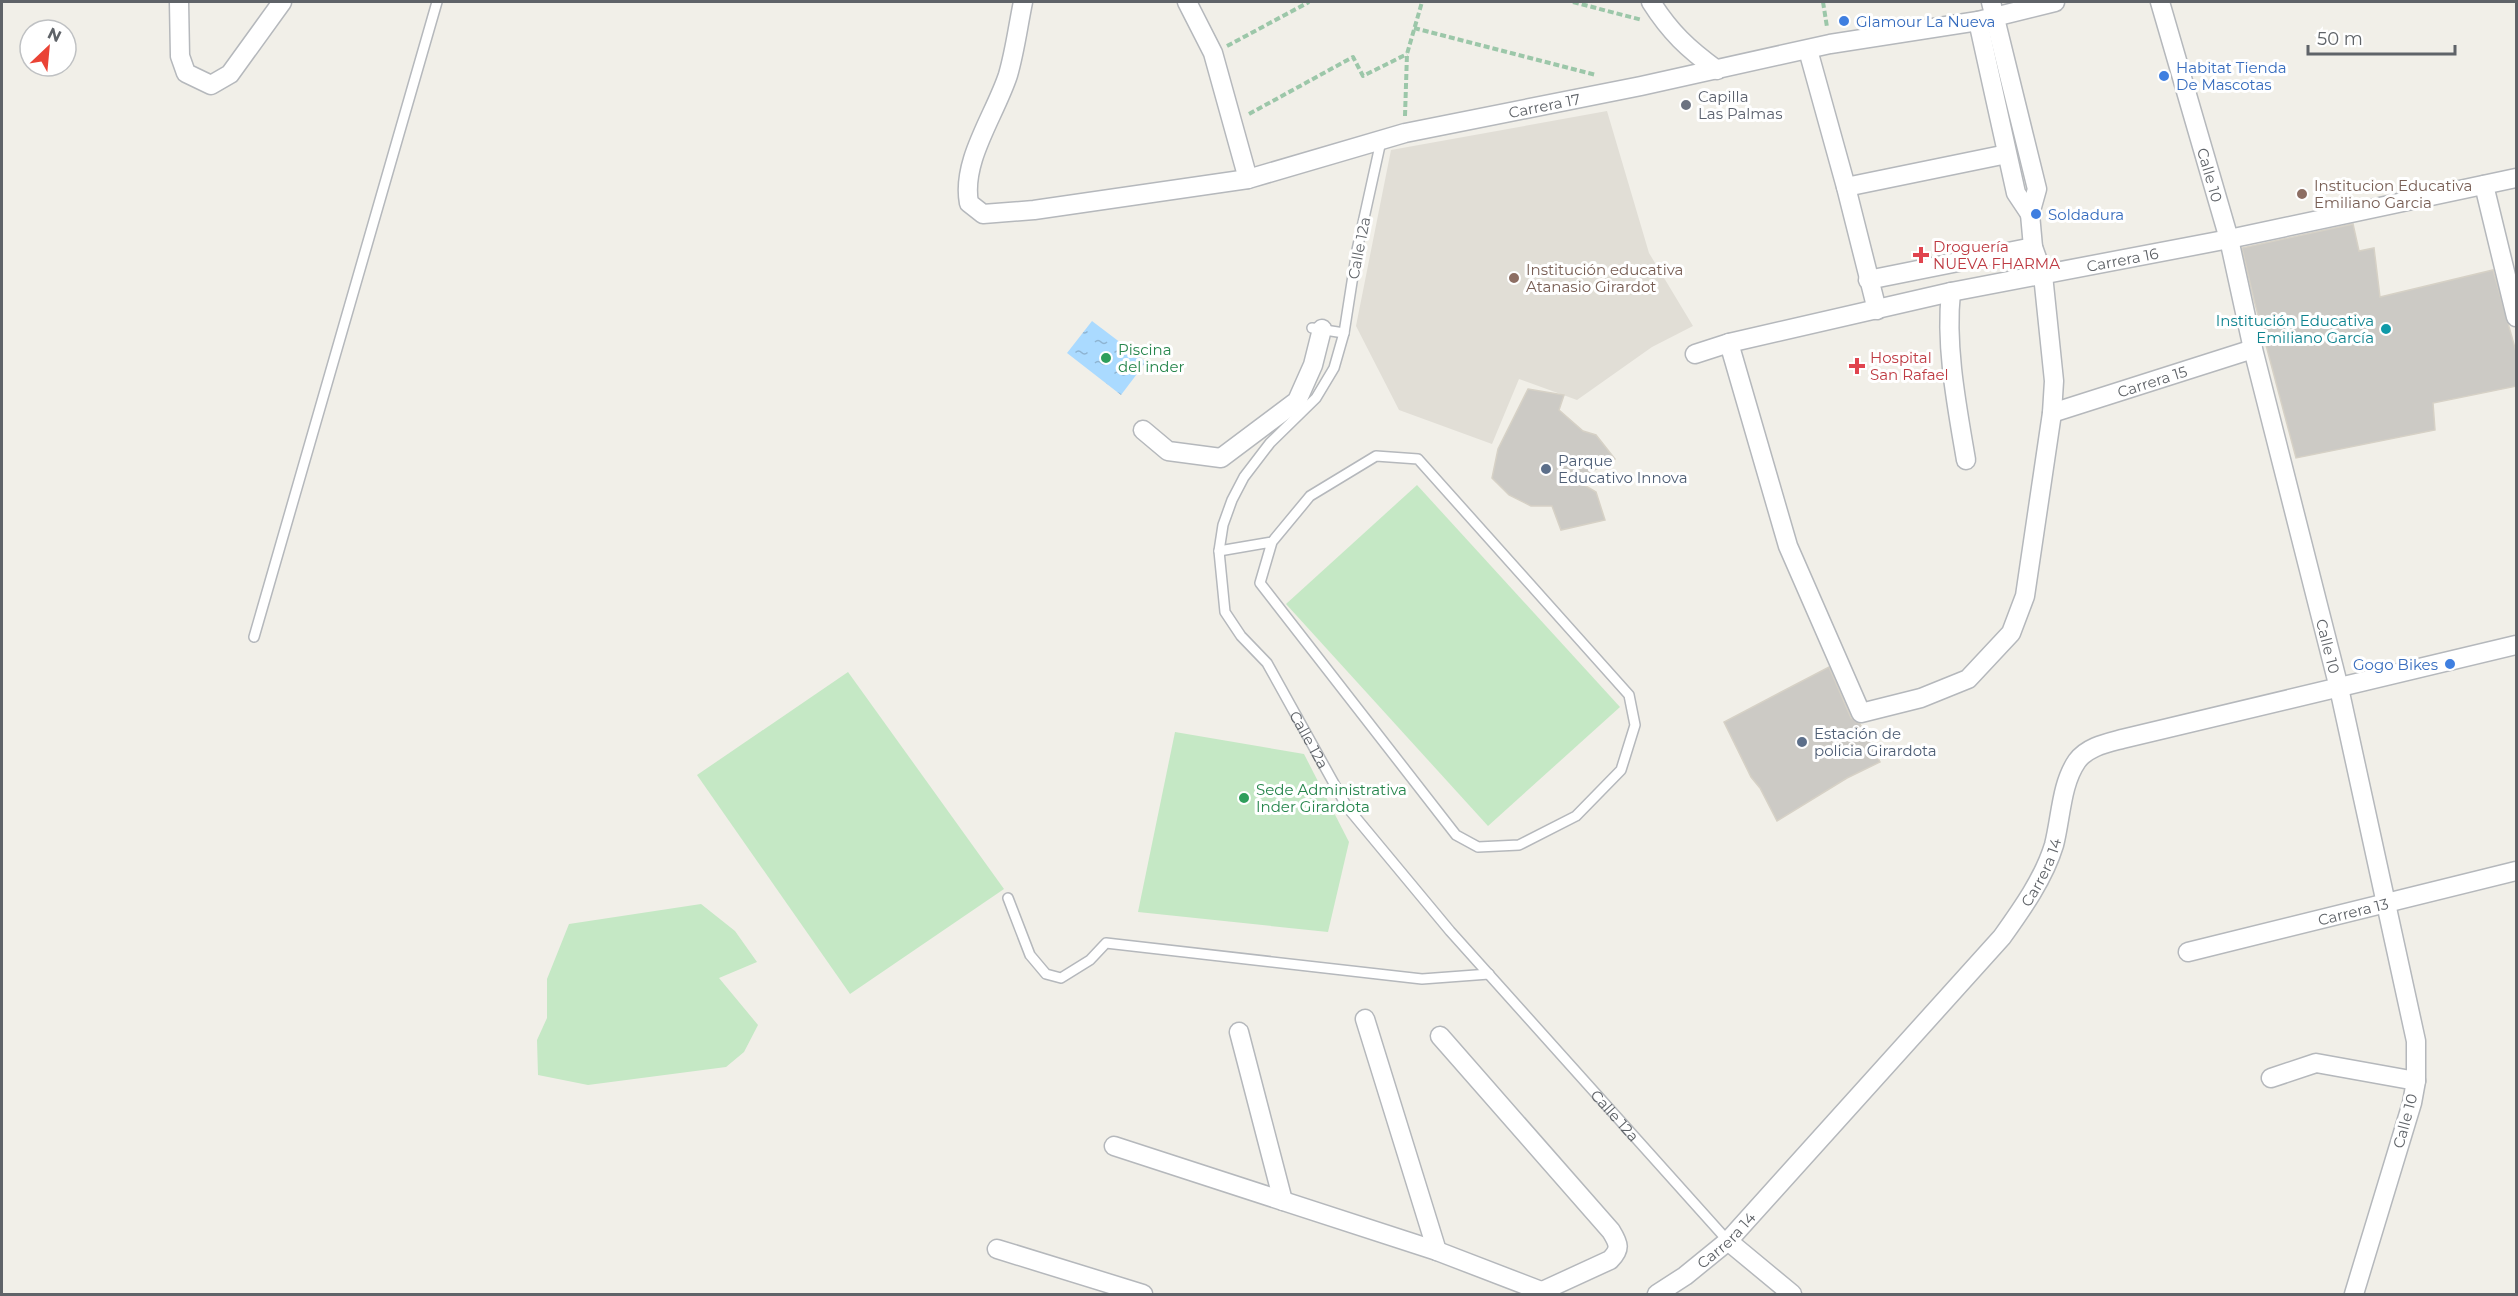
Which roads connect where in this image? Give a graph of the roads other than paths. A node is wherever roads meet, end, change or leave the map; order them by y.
1 (179, 2) edge
2 (282, 2) edge
3 (437, 2) edge
4 (1023, 2) edge
5 (1187, 2) edge
6 (1651, 2) edge
7 (2055, 2) edge
8 (2160, 2) edge
9 (1988, 13) edge
10 (1808, 50) junction
11 (1717, 70) junction
12 (1381, 141) junction
13 (2007, 154) junction
14 (2517, 178) edge
15 (1248, 179) junction
16 (2484, 185) junction
17 (1846, 187) junction
18 (2030, 213) junction
19 (2229, 238) junction
20 (2033, 247) junction
21 (2043, 275) junction
22 (1868, 280) junction
23 (1951, 292) junction
24 (1877, 310) junction
25 (2517, 317) edge
26 (1317, 329) joint
27 (1344, 333) junction
28 (1730, 343) junction
29 (2253, 349) junction
30 (1695, 354) dead end
31 (2052, 413) junction
32 (1143, 430) dead end
33 (1966, 460) dead end
34 (1272, 542) junction
35 (1220, 551) junction
36 (254, 637) dead end
37 (2517, 645) edge
38 (2339, 688) junction
39 (2517, 871) edge
40 (1008, 898) dead end
41 (2388, 903) junction
42 (2188, 952) dead end
43 (1489, 974) junction
44 (1365, 1019) dead end
45 (1239, 1032) dead end
46 (1440, 1036) dead end
47 (2271, 1078) dead end
48 (2416, 1081) junction
49 (1114, 1146) dead end
50 (1283, 1201) junction
51 (1728, 1241) junction
52 (997, 1250) dead end
53 (1437, 1251) junction
54 (1549, 1291) edge
55 (1143, 1294) edge
56 (1657, 1294) edge
57 (1792, 1294) edge
58 (2354, 1294) edge

1 - 2 street
3 - 36 lane
4 - 15 street, Carrera 17
5 - 15 street
6 - 11 street
7 - 9 street, Carrera 17
8 - 19 street, Calle 10
9 - 10 street, Carrera 17
9 - 13 street
9 - 18 street
10 - 11 street, Carrera 17
10 - 17 street
11 - 12 street, Carrera 17
12 - 15 street, Carrera 17
12 - 27 lane, Calle 12a
13 - 17 street
13 - 18 street
14 - 16 street, Carrera 16
16 - 19 street, Carrera 16
16 - 25 street
17 - 22 street
18 - 20 street
19 - 21 street, Carrera 16
19 - 29 street, Calle 10
20 - 21 street
20 - 22 street
21 - 23 street, Carrera 16
21 - 31 street
22 - 24 street
23 - 24 street, Carrera 16
23 - 33 street
24 - 28 street, Carrera 16
26 - 27 lane
26 - 32 street
27 - 35 lane, Calle 12a
28 - 30 street, Carrera 16
28 - 31 street
29 - 31 street, Carrera 15
29 - 38 street, Calle 10
34 - 34 lane
34 - 35 lane
35 - 43 lane, Calle 12a
37 - 38 street, Carrera 14
38 - 41 street, Calle 10
38 - 51 street, Carrera 14
39 - 41 street, Carrera 13
40 - 43 lane
41 - 42 street, Carrera 13
41 - 48 street, Calle 10
43 - 51 lane, Calle 12a
44 - 53 street
45 - 50 street
46 - 54 street
47 - 48 street
48 - 58 street, Calle 10
49 - 50 street
50 - 53 street
51 - 56 street, Carrera 14
51 - 57 street, Calle 12a
52 - 55 street
53 - 54 street

